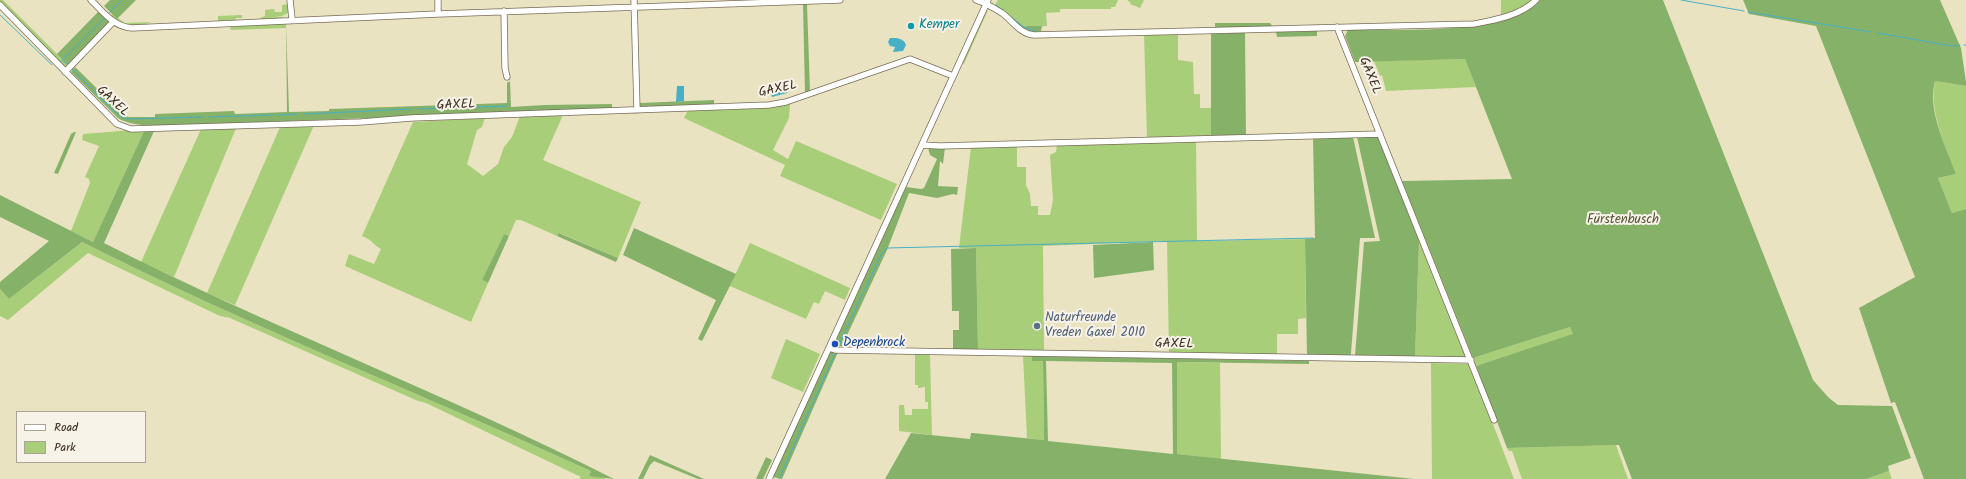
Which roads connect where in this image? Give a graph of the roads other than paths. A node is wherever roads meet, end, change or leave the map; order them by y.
1 (91, 0) edge
2 (290, 0) edge
3 (438, 0) edge
4 (840, 0) edge
5 (976, 0) edge
6 (1536, 0) edge
7 (790, 1) edge
8 (987, 2) edge
9 (635, 3) edge
10 (0, 5) edge
11 (504, 11) junction
12 (438, 14) junction
13 (109, 18) junction
14 (292, 19) junction
15 (1337, 27) junction
16 (65, 72) junction
17 (507, 76) dead end
18 (953, 76) junction
19 (637, 110) junction
20 (1380, 134) junction
21 (922, 145) junction
22 (829, 348) junction
23 (1471, 360) junction
24 (1494, 420) dead end
25 (769, 479) edge

1 - 13 street
2 - 14 street
3 - 12 street
4 - 7 street
5 - 8 street
6 - 15 street
7 - 9 street
8 - 15 street
8 - 18 street
9 - 11 street
9 - 19 street
10 - 16 street, GAXEL
11 - 12 street
11 - 17 street
12 - 14 street
13 - 14 street
13 - 16 street
15 - 20 street, GAXEL
16 - 19 street, GAXEL
18 - 19 street, GAXEL
18 - 21 street
20 - 21 street
20 - 23 street, GAXEL
21 - 22 street
22 - 23 street, GAXEL
22 - 25 street
23 - 24 street, GAXEL

